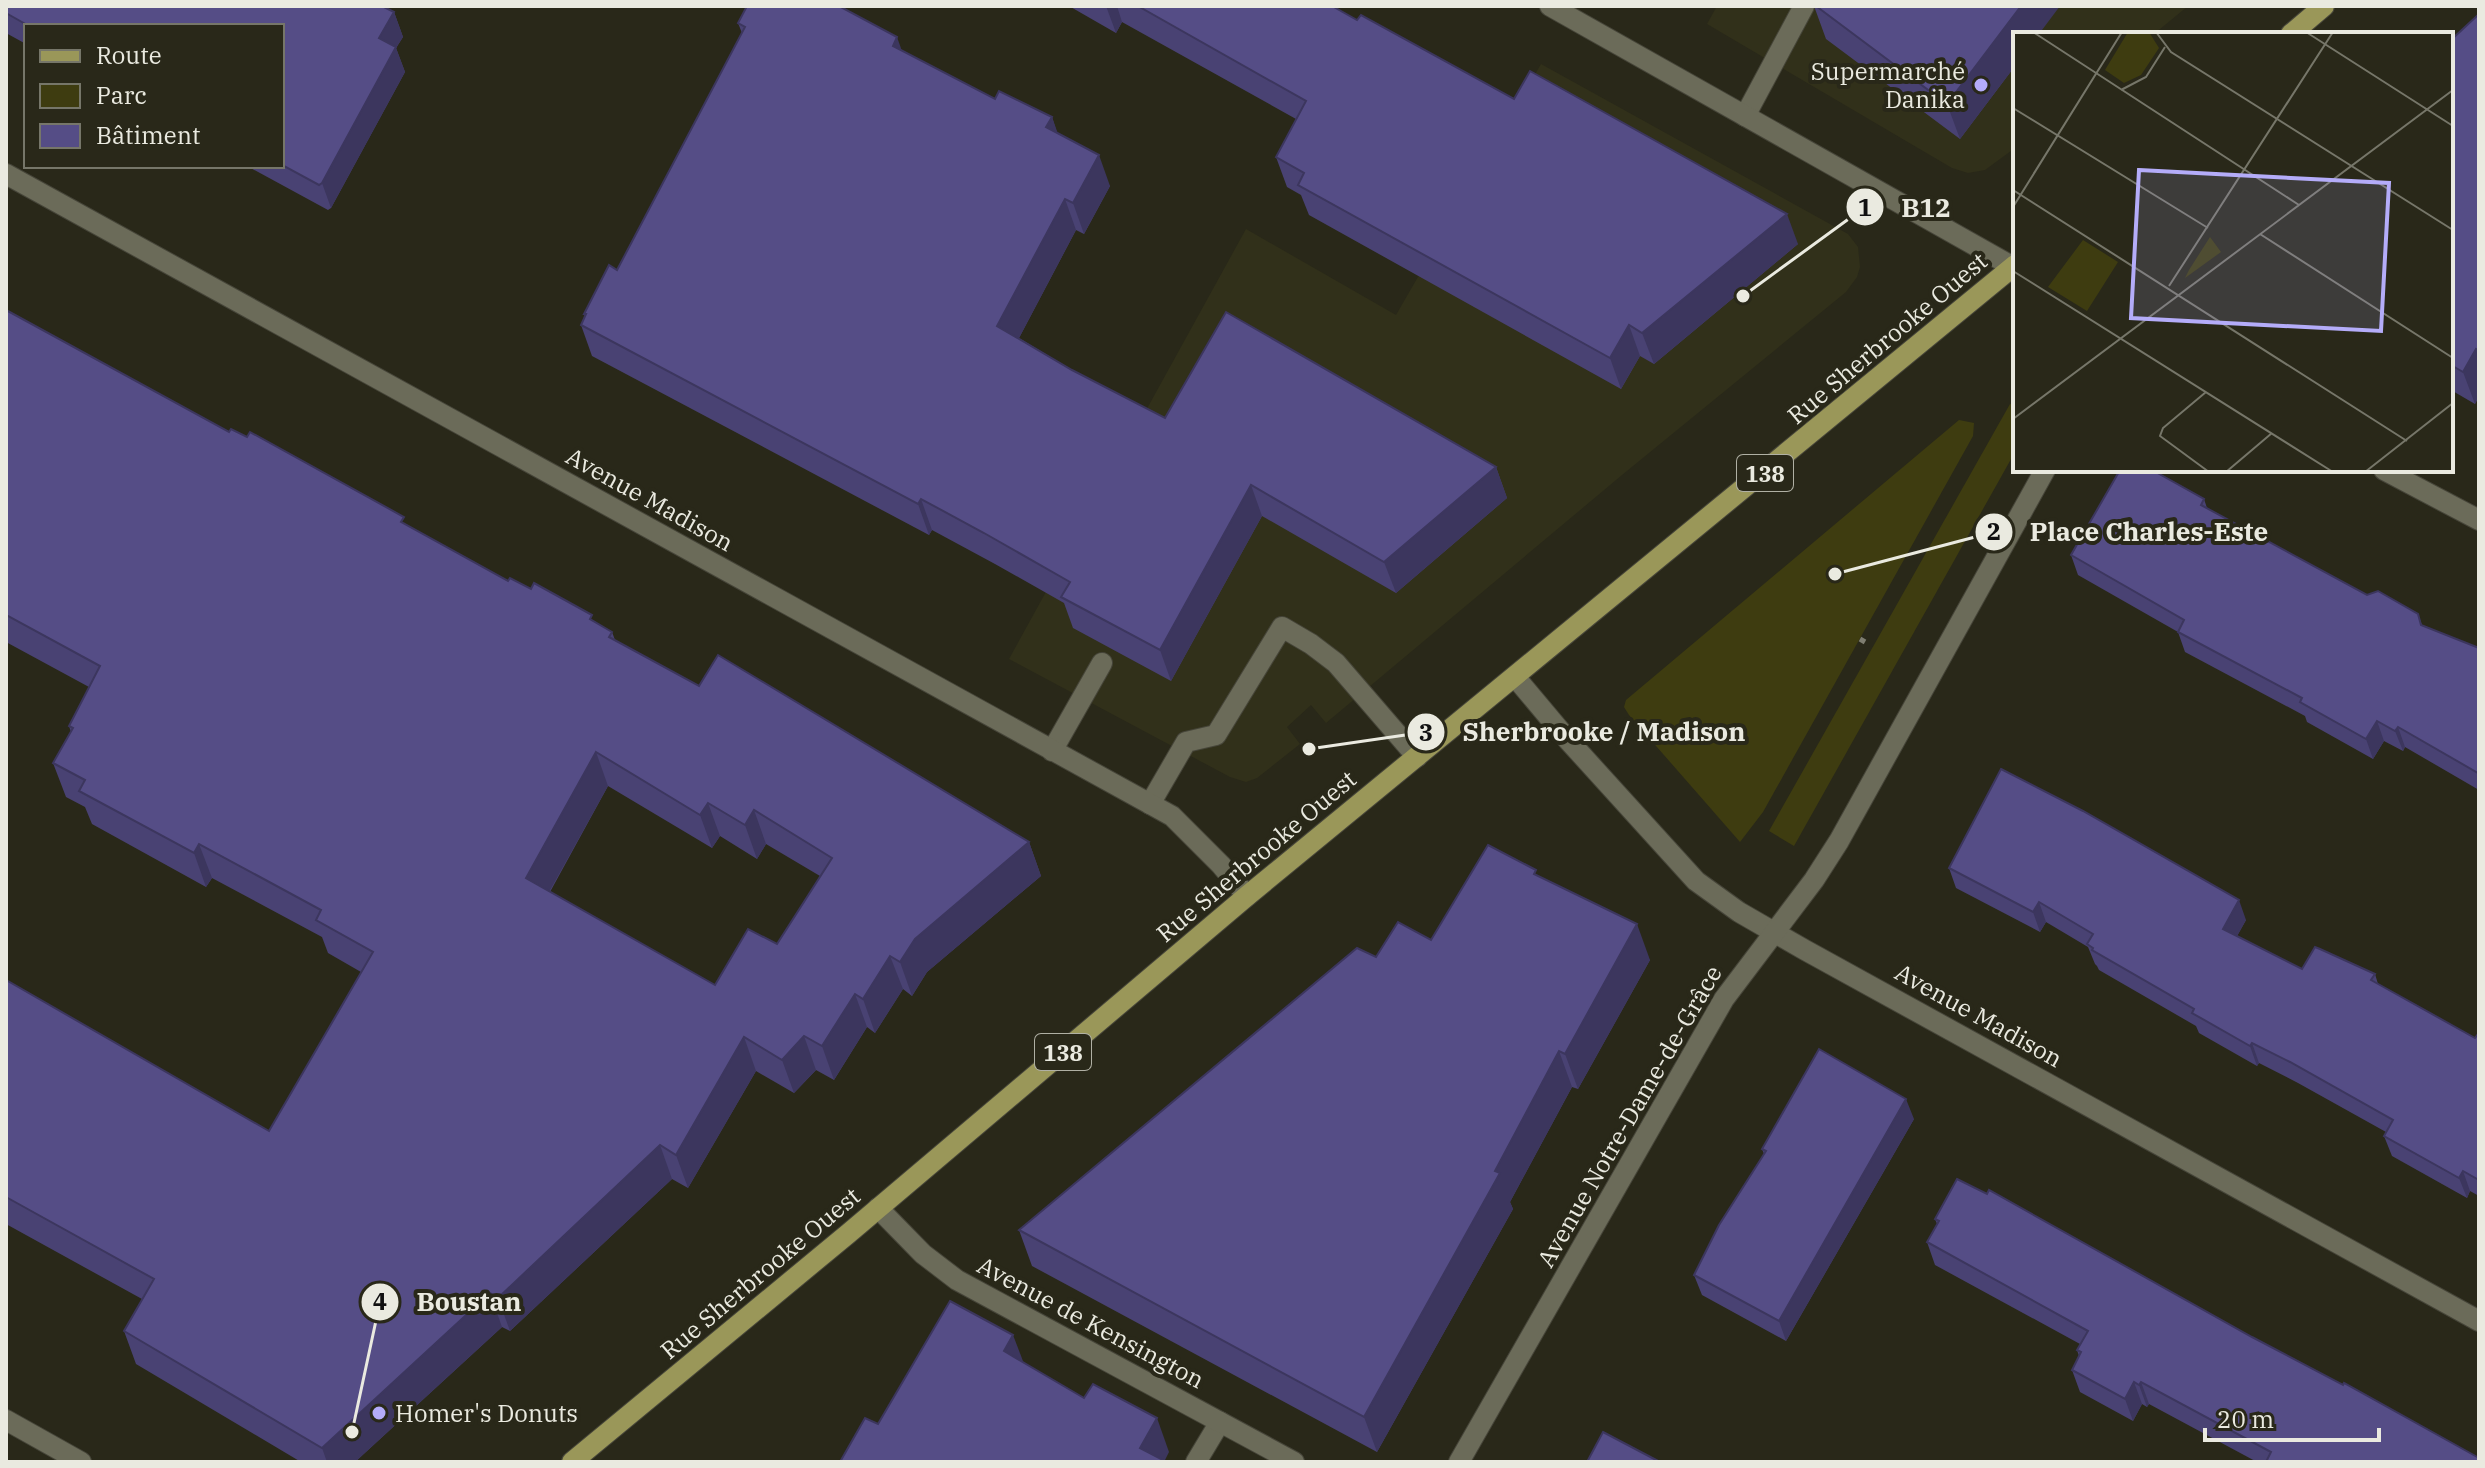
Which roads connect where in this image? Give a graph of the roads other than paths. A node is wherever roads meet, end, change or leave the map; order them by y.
1 (1550, 6) edge
2 (1804, 6) edge
3 (2324, 6) edge
4 (2293, 32) edge
5 (1745, 116) junction
6 (6, 174) edge
7 (2013, 266) edge
8 (2013, 268) edge
9 (2044, 472) edge
10 (2388, 472) edge
11 (2479, 520) edge
12 (1102, 663) edge
13 (1516, 678) junction
14 (1052, 751) junction
15 (1417, 757) junction
16 (1150, 804) junction
17 (1247, 896) junction
18 (1774, 932) junction
19 (878, 1208) junction
20 (2479, 1321) edge
21 (6, 1420) edge
22 (1220, 1422) junction
23 (50, 1454) edge
24 (81, 1462) edge
25 (572, 1462) edge
26 (1196, 1462) edge
27 (1294, 1462) edge
28 (1459, 1462) edge

1 - 5 street
2 - 5 street
3 - 4 main road
5 - 7 street
6 - 14 street, Avenue Madison
8 - 13 main road, Rue Sherbrooke Ouest / 138
9 - 18 street, Avenue Notre-Dame-de-Grâce
10 - 11 street
12 - 14 street
13 - 15 main road, Rue Sherbrooke Ouest / 138
13 - 18 street, Avenue Madison
14 - 16 street, Avenue Madison
15 - 16 street
15 - 17 main road, Rue Sherbrooke Ouest / 138
16 - 17 street, Avenue Madison
17 - 19 main road, Rue Sherbrooke Ouest / 138
18 - 20 street, Avenue Madison
18 - 28 street, Avenue Notre-Dame-de-Grâce
19 - 22 street, Avenue de Kensington
19 - 25 main road, Rue Sherbrooke Ouest / 138
21 - 23 street
22 - 26 street
22 - 27 street, Avenue de Kensington
23 - 24 street

